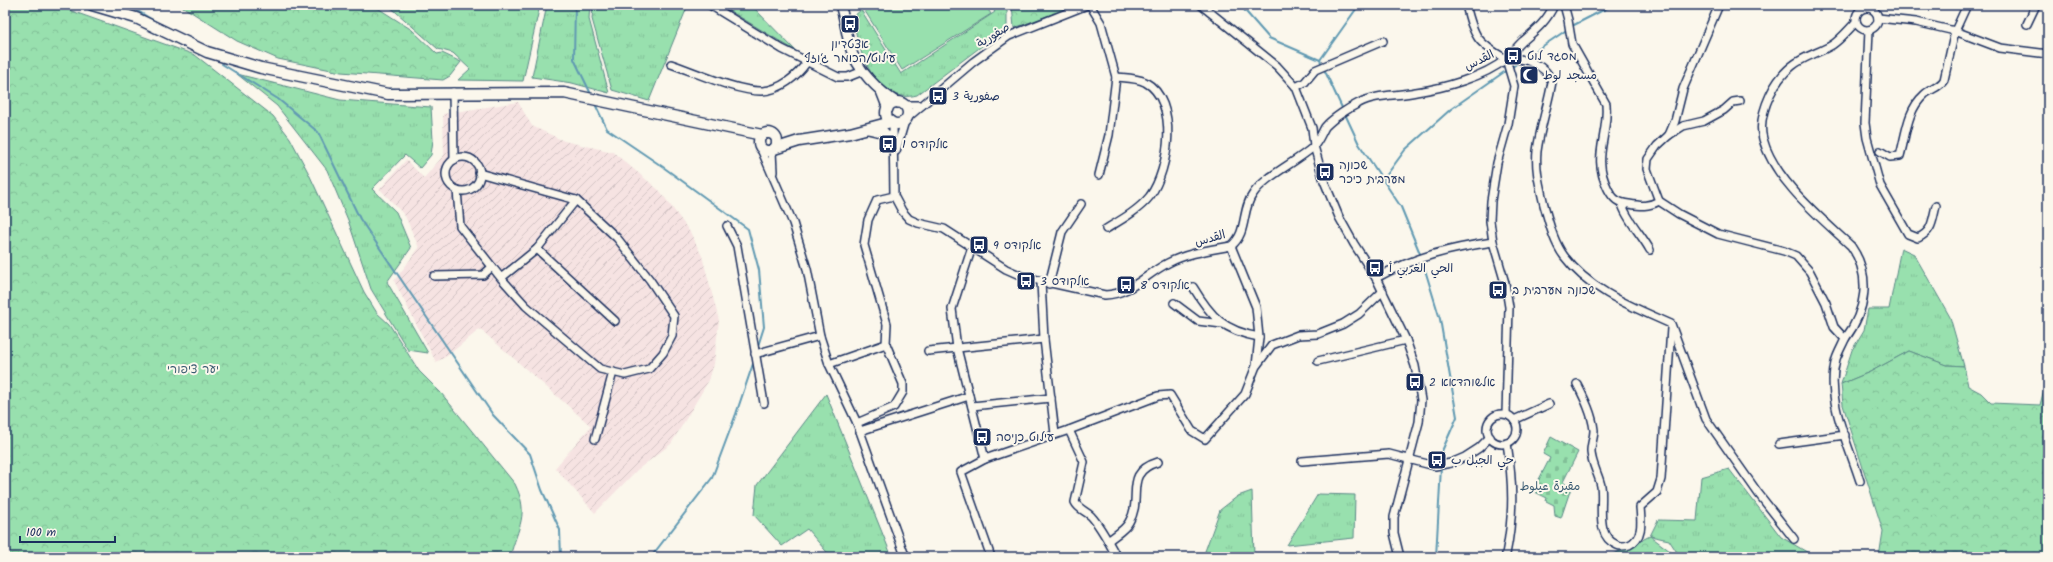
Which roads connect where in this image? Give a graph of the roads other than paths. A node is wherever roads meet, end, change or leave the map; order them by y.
1 (92, 5) edge
2 (710, 5) edge
3 (840, 5) edge
4 (1087, 5) edge
5 (1090, 5) edge
6 (1201, 5) edge
7 (1466, 5) edge
8 (1554, 5) edge
9 (1564, 5) edge
10 (1719, 5) edge
11 (1967, 5) edge
12 (2036, 5) edge
13 (1865, 6) edge
14 (1878, 18) junction
15 (1856, 22) junction
16 (2027, 24) dead end
17 (1869, 30) junction
18 (1955, 31) junction
19 (1383, 41) dead end
20 (2048, 54) edge
21 (1506, 59) junction
22 (807, 62) junction
23 (671, 64) dead end
24 (862, 71) junction
25 (1116, 77) junction
26 (1296, 88) junction
27 (880, 90) junction
28 (452, 92) junction
29 (1740, 101) dead end
30 (901, 104) junction
31 (922, 105) junction
32 (887, 110) junction
33 (906, 119) junction
34 (892, 123) junction
35 (868, 129) junction
36 (850, 133) junction
37 (1669, 135) junction
38 (774, 136) junction
39 (799, 141) junction
40 (761, 142) junction
41 (894, 144) junction
42 (1314, 146) junction
43 (773, 150) junction
44 (1880, 151) dead end
45 (894, 159) junction
46 (454, 160) junction
47 (479, 173) junction
48 (1098, 175) dead end
49 (774, 178) junction
50 (457, 190) junction
51 (894, 196) junction
52 (576, 200) junction
53 (1659, 201) junction
54 (1081, 204) dead end
55 (1622, 204) junction
56 (1936, 206) dead end
57 (727, 226) dead end
58 (1106, 230) dead end
59 (1493, 242) junction
60 (1231, 246) junction
61 (972, 247) junction
62 (538, 249) junction
63 (1650, 250) dead end
64 (492, 267) junction
65 (434, 276) dead end
66 (501, 278) junction
67 (1376, 278) junction
68 (1041, 282) junction
69 (1049, 284) junction
70 (1193, 287) dead end
71 (1383, 291) junction
72 (1174, 304) dead end
73 (615, 321) dead end
74 (1222, 324) junction
75 (1671, 324) junction
76 (820, 336) junction
77 (1259, 337) junction
78 (1044, 339) junction
79 (1406, 340) junction
80 (1845, 340) junction
81 (886, 344) junction
82 (957, 348) junction
83 (928, 351) dead end
84 (755, 354) junction
85 (1318, 361) dead end
86 (829, 364) junction
87 (1256, 366) junction
88 (614, 372) junction
89 (1577, 384) dead end
90 (969, 396) junction
91 (1051, 398) junction
92 (764, 403) dead end
93 (1549, 404) dead end
94 (972, 406) junction
95 (1506, 414) junction
96 (1514, 420) junction
97 (856, 423) junction
98 (1069, 430) junction
99 (860, 431) junction
100 (1054, 434) junction
101 (1845, 435) junction
102 (1490, 437) junction
103 (595, 439) dead end
104 (1507, 443) junction
105 (1779, 444) dead end
106 (1408, 458) junction
107 (985, 459) junction
108 (1302, 461) dead end
109 (1158, 462) dead end
110 (1860, 481) dead end
111 (1794, 539) dead end
112 (1108, 541) junction
113 (1115, 554) dead end
114 (1506, 554) dead end
115 (908, 557) edge
116 (991, 557) edge
117 (1400, 557) edge

1 - 28 main road
2 - 22 street
3 - 24 street
4 - 31 street, صفورية
5 - 25 street
6 - 26 street
7 - 21 street
8 - 21 street, القدس
9 - 55 street
10 - 37 street
11 - 18 street
12 - 16 street
13 - 14 street
13 - 15 street
14 - 17 street
14 - 18 street
15 - 17 street
15 - 80 street
17 - 56 street
18 - 20 street
18 - 44 street
19 - 26 street
21 - 42 street, القدس
21 - 59 street
21 - 75 street
22 - 23 street
22 - 24 street
24 - 27 street
25 - 48 street
25 - 58 street
26 - 42 street
27 - 30 street
27 - 32 street
28 - 40 main road
28 - 46 street
29 - 37 street
30 - 31 street
30 - 32 main road
30 - 33 main road
31 - 33 street, صفورية
32 - 34 main road
32 - 36 main road
33 - 34 main road
33 - 45 street
34 - 35 main road
34 - 41 street
35 - 36 main road
35 - 41 main road
36 - 39 main road
37 - 53 street
38 - 39 main road
38 - 40 main road
38 - 43 main road
39 - 43 main road
40 - 43 main road
40 - 49 street
41 - 45 street
42 - 60 street, القدس
42 - 67 street
43 - 49 street
45 - 51 street
46 - 47 street
46 - 50 street
47 - 50 street
47 - 52 street
49 - 76 street
50 - 64 street
51 - 61 street, القدس
51 - 81 street
52 - 62 street
52 - 88 street
53 - 55 street
53 - 80 street
54 - 69 street
55 - 63 street
57 - 84 street
59 - 67 street
59 - 95 street
60 - 69 street, القدس
60 - 77 street
61 - 68 street, القدس
61 - 82 street
62 - 66 street
62 - 73 street
64 - 65 street
64 - 66 street
66 - 88 street
67 - 71 street
68 - 69 street, القدس
68 - 78 street
70 - 74 street
71 - 79 street
71 - 87 street
72 - 74 street
74 - 77 street
75 - 89 street
75 - 111 street
76 - 84 street
76 - 86 street
77 - 87 street
78 - 82 street
78 - 91 street
79 - 85 street
79 - 106 street
80 - 101 street
81 - 86 street
81 - 97 street
82 - 83 street
82 - 90 street
84 - 92 street
86 - 97 street
87 - 98 street
88 - 103 street
90 - 94 street
90 - 99 street
91 - 94 street
91 - 100 street
93 - 96 street
94 - 107 street
95 - 96 street
95 - 102 street
96 - 104 street
97 - 99 street
98 - 100 street
98 - 112 street
99 - 115 street
100 - 107 street
101 - 105 street
101 - 110 street
102 - 104 street
102 - 106 street
104 - 114 street
106 - 108 street
106 - 117 street
107 - 116 street
109 - 112 street
112 - 113 street

